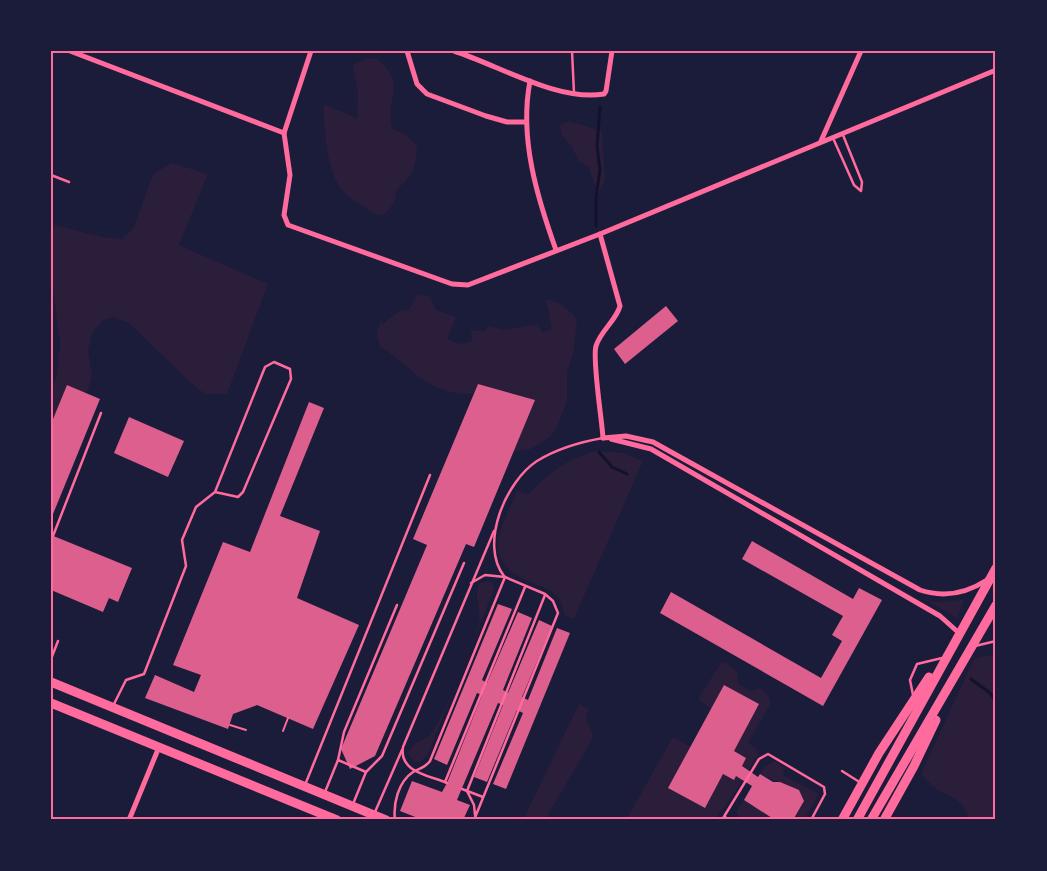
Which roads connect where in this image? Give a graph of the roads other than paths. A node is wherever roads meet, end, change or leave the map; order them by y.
1 (70, 51) edge
2 (311, 51) edge
3 (407, 51) edge
4 (454, 51) edge
5 (572, 51) edge
6 (612, 51) edge
7 (861, 51) edge
8 (996, 70) edge
9 (530, 81) junction
10 (574, 94) junction
11 (525, 122) junction
12 (842, 132) junction
13 (284, 133) junction
14 (832, 136) junction
15 (821, 141) junction
16 (51, 175) edge
17 (69, 182) dead end
18 (600, 234) junction
19 (556, 250) junction
20 (101, 413) dead end
21 (603, 438) junction
22 (430, 475) dead end
23 (215, 492) junction
24 (494, 530) junction
25 (53, 536) dead end
26 (464, 563) dead end
27 (996, 568) edge
28 (505, 577) junction
29 (990, 578) junction
30 (472, 583) junction
31 (525, 586) junction
32 (545, 594) junction
33 (397, 604) dead end
34 (995, 609) edge
35 (959, 633) junction
36 (58, 641) dead end
37 (996, 642) edge
38 (973, 646) junction
39 (942, 658) junction
40 (51, 659) edge
41 (958, 674) junction
42 (51, 682) edge
43 (914, 699) junction
44 (51, 703) edge
45 (113, 707) junction
46 (159, 747) junction
47 (403, 747) junction
48 (338, 760) junction
49 (416, 770) junction
50 (842, 771) dead end
51 (366, 772) junction
52 (862, 784) junction
53 (305, 786) junction
54 (462, 789) dead end
55 (467, 791) junction
56 (324, 794) junction
57 (483, 797) junction
58 (352, 806) junction
59 (374, 815) junction
60 (475, 816) junction
61 (723, 818) edge
62 (128, 820) edge
63 (337, 820) edge
64 (386, 820) edge
65 (395, 820) edge
66 (474, 820) edge
67 (729, 820) edge
68 (811, 820) edge
69 (842, 820) edge
70 (856, 820) edge
71 (871, 820) edge
72 (884, 820) edge

1 - 13 street
2 - 13 street
3 - 11 street
4 - 9 street
5 - 10 lane
6 - 10 street
7 - 15 street
8 - 12 street
9 - 10 street
9 - 11 street
11 - 19 street
12 - 14 street
12 - 14 lane
13 - 19 street
14 - 15 street
15 - 18 street
16 - 17 lane
18 - 19 street
18 - 21 street
20 - 25 lane
21 - 24 lane
21 - 29 street
21 - 35 street
22 - 53 lane
23 - 23 lane
23 - 45 lane
24 - 28 lane
24 - 30 lane
26 - 51 lane
27 - 29 main road
28 - 30 lane
28 - 31 lane
28 - 49 lane
29 - 35 main road
30 - 47 lane
31 - 32 lane
31 - 49 lane
32 - 55 lane
32 - 57 lane
33 - 48 lane
34 - 38 main road
35 - 39 main road
35 - 70 main road
36 - 40 lane
37 - 38 lane
38 - 41 main road
39 - 43 main road
39 - 43 lane
41 - 71 main road
41 - 72 main road
42 - 45 main road
43 - 52 main road
44 - 46 main road
45 - 53 main road
46 - 62 street
46 - 63 main road
47 - 49 lane
47 - 59 lane
48 - 51 lane
48 - 56 lane
49 - 65 lane
50 - 52 lane
51 - 58 lane
52 - 69 main road
53 - 56 main road
54 - 55 lane
55 - 57 lane
55 - 60 lane
56 - 58 main road
57 - 60 lane
58 - 59 main road
59 - 64 main road
60 - 66 lane
61 - 67 lane
61 - 68 lane

